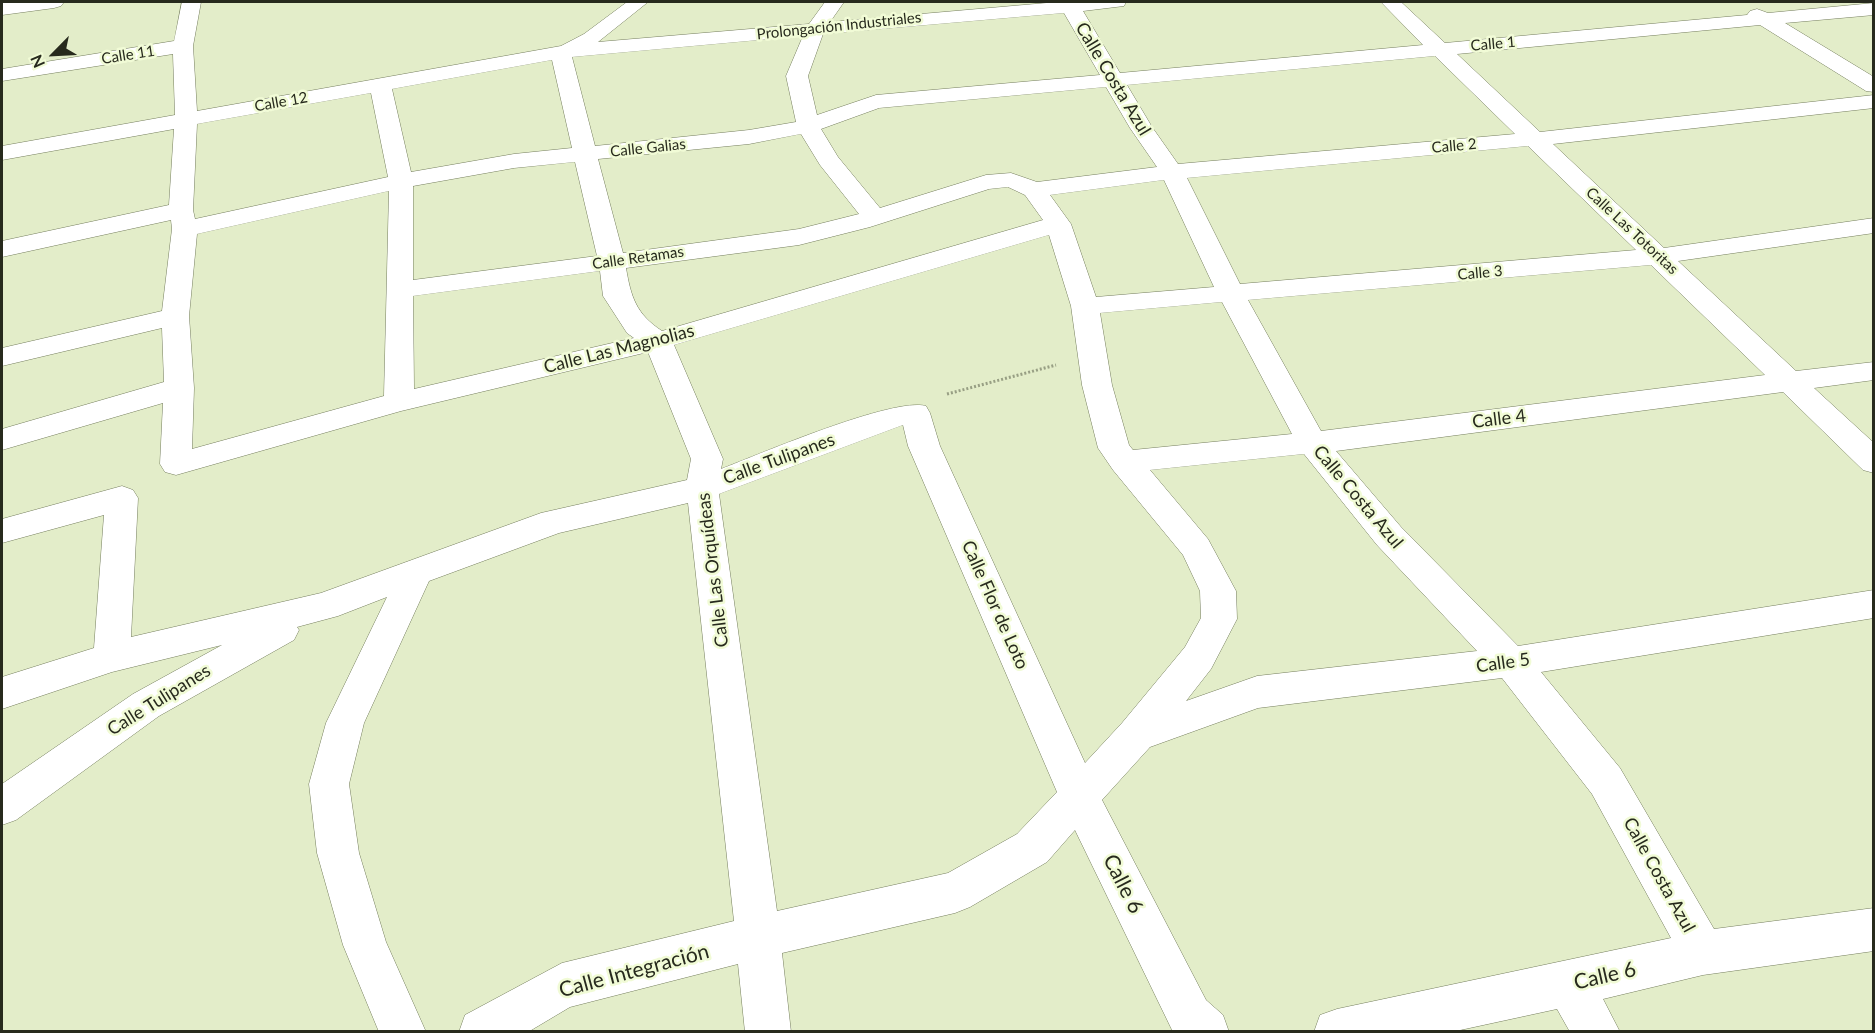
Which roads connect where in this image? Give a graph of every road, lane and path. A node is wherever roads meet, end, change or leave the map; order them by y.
1 (54, 2) edge
2 (193, 2) edge
3 (638, 2) edge
4 (834, 2) edge
5 (1117, 2) edge
6 (1390, 2) edge
7 (1737, 2) edge
8 (1069, 4) edge
9 (2, 9) edge
10 (1874, 9) edge
11 (1762, 18) junction
12 (815, 30) junction
13 (183, 46) junction
14 (1440, 49) junction
15 (560, 52) junction
16 (2, 75) edge
17 (1112, 79) junction
18 (380, 85) junction
19 (1874, 86) edge
20 (1874, 101) edge
21 (186, 118) junction
22 (808, 126) junction
23 (1534, 139) junction
24 (2, 153) edge
25 (586, 155) junction
26 (1172, 172) junction
27 (401, 181) junction
28 (1034, 190) junction
29 (874, 217) junction
30 (183, 220) junction
31 (1058, 224) junction
32 (1874, 225) edge
33 (2, 249) edge
34 (1660, 256) junction
35 (612, 262) junction
36 (400, 290) junction
37 (1232, 295) junction
38 (1085, 306) junction
39 (176, 316) junction
40 (658, 341) junction
41 (1094, 355) junction
42 (2, 357) edge
43 (1874, 371) edge
44 (1791, 382) junction
45 (179, 388) junction
46 (399, 402) junction
47 (915, 413) junction
48 (2, 440) edge
49 (1312, 443) junction
50 (1124, 462) junction
51 (1874, 462) edge
52 (702, 488) junction
53 (2, 531) edge
54 (415, 575) junction
55 (1874, 604) edge
56 (325, 606) junction
57 (112, 657) junction
58 (1511, 662) junction
59 (2, 693) edge
60 (1136, 735) junction
61 (1079, 795) junction
62 (2, 807) edge
63 (1874, 929) edge
64 (758, 937) junction
65 (1703, 954) junction
66 (1568, 984) junction
67 (403, 1032) edge
68 (482, 1032) edge
69 (768, 1032) edge
70 (1206, 1032) edge
71 (1337, 1032) edge
72 (1597, 1032) edge

1 - 9 street
2 - 13 street
3 - 15 street
4 - 12 street
5 - 8 street, Prolongación Industriales
6 - 14 street, Calle Las Totoritas
7 - 11 street
8 - 12 street, Prolongación Industriales
8 - 17 street, Calle Costa Azul
10 - 11 street, Calle 1
11 - 14 street, Calle 1
11 - 19 street
12 - 15 street, Prolongación Industriales
12 - 22 street
13 - 16 street, Calle 11
13 - 21 street
14 - 17 street, Calle 1
14 - 23 street, Calle Las Totoritas
15 - 18 street, Calle 12
15 - 25 street
17 - 22 street, Calle Galias
17 - 26 street, Calle Costa Azul
18 - 21 street, Calle 12
18 - 27 street
20 - 23 street, Calle 2
21 - 24 street, Calle 12
21 - 30 street
22 - 25 street, Calle Galias
22 - 29 street
23 - 26 street, Calle 2
23 - 34 street, Calle Las Totoritas
25 - 27 street, Calle Galias
25 - 35 street
26 - 28 street, Calle 2
26 - 37 street, Calle Costa Azul
27 - 30 street, Calle Galias
27 - 36 street
28 - 29 street, Calle Retamas
28 - 31 street, Calle Integración
29 - 35 street, Calle Retamas
30 - 33 street, Calle Galias
30 - 39 street
31 - 38 street, Calle Integración
31 - 40 street, Calle Las Magnolias
32 - 34 street, Calle 3
34 - 37 street, Calle 3
34 - 44 street, Calle Las Totoritas
35 - 36 street, Calle Retamas
35 - 40 street
36 - 46 street
37 - 38 street, Calle 3
37 - 49 street, Calle Costa Azul
38 - 41 street, Calle Integración
39 - 42 street
39 - 45 street
40 - 46 street, Calle Las Magnolias
40 - 52 street, Calle Las Orquídeas
41 - 47 path
41 - 50 street, Calle Integración
43 - 44 street, Calle 4
44 - 49 street, Calle 4
44 - 51 street, Calle Las Totoritas
45 - 46 street, Calle Las Magnolias
45 - 48 street
47 - 52 street, Calle Tulipanes
47 - 61 street, Calle Flor de Loto
49 - 50 street, Calle 4
49 - 58 street, Calle Costa Azul
50 - 60 street, Calle Integración
52 - 54 street, Calle Tulipanes
52 - 64 street, Calle Las Orquídeas
53 - 57 street
54 - 56 street, Calle Tulipanes
54 - 67 street
55 - 58 street, Calle 5
56 - 57 street, Calle Tulipanes
56 - 62 street, Calle Tulipanes
57 - 59 street, Calle Tulipanes
58 - 60 street, Calle 5
58 - 65 street, Calle Costa Azul
60 - 61 street, Calle Integración
61 - 64 street, Calle Integración
61 - 70 street, Calle 6
63 - 65 street, Calle 6
64 - 68 street, Calle Integración
64 - 69 street, Calle Las Orquídeas
65 - 66 street, Calle 6
66 - 71 street, Calle 6
66 - 72 street

